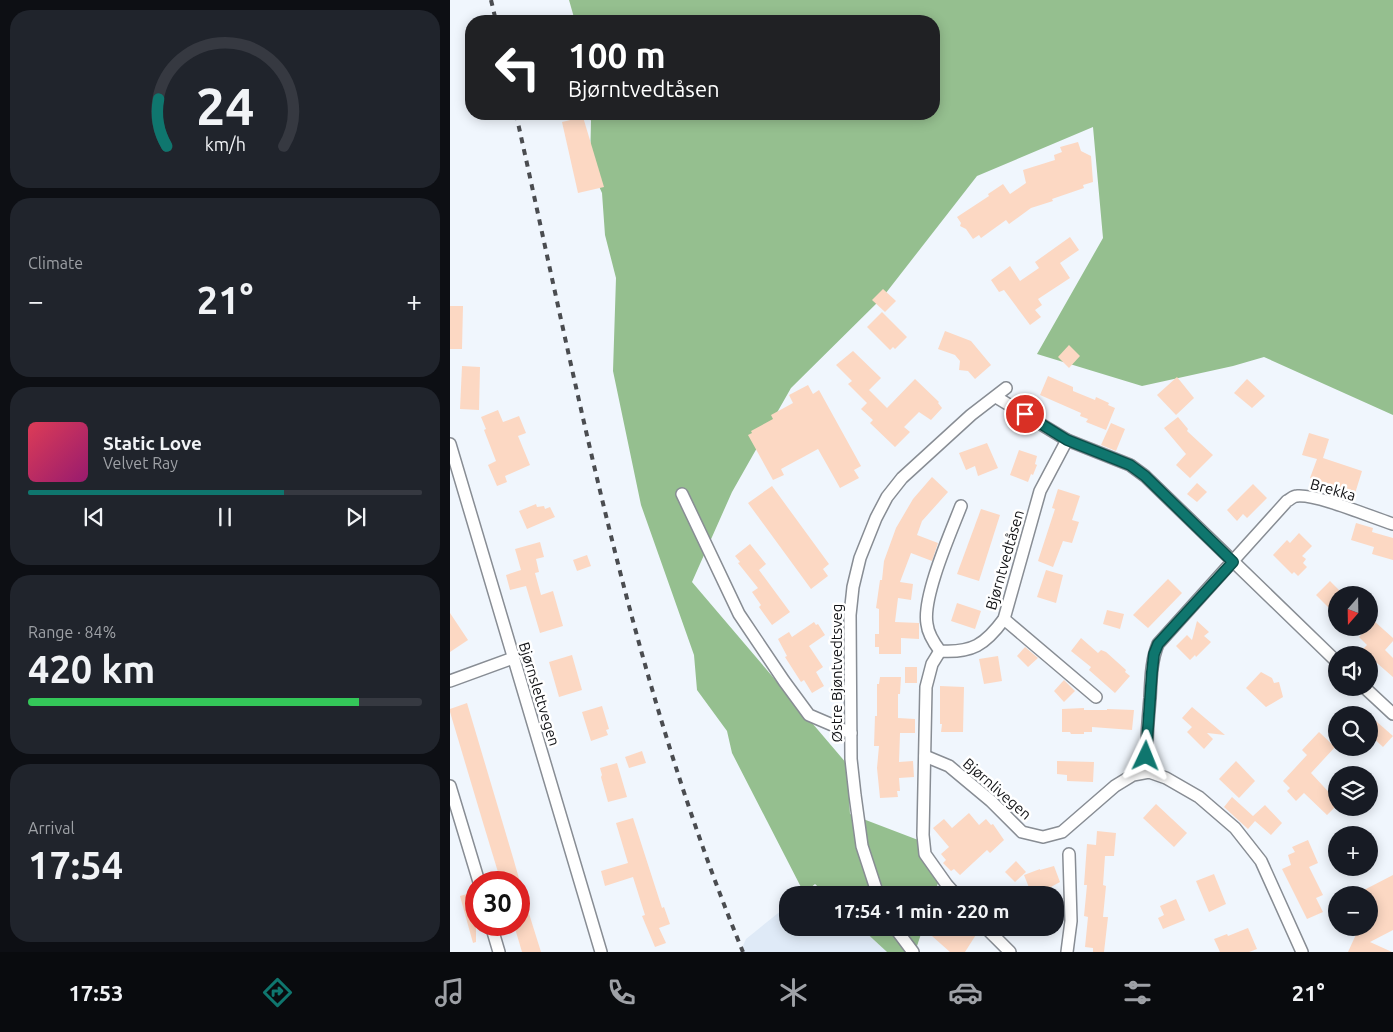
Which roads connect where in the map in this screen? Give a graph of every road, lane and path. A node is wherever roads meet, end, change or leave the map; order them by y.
1 (1006, 388) dead end
2 (996, 397) junction
3 (1067, 440) junction
4 (450, 446) edge
5 (682, 494) dead end
6 (962, 506) dead end
7 (1393, 524) edge
8 (1233, 562) junction
9 (1004, 619) junction
10 (940, 651) junction
11 (1328, 653) edge
12 (513, 658) junction
13 (450, 681) edge
14 (1374, 696) edge
15 (1096, 697) dead end
16 (1393, 714) edge
17 (851, 733) junction
18 (925, 756) junction
19 (1149, 772) junction
20 (450, 786) edge
21 (1069, 854) dead end
22 (476, 871) edge
23 (875, 886) edge
24 (948, 886) edge
25 (495, 936) edge
26 (901, 936) edge
27 (994, 936) edge
28 (499, 952) edge
29 (601, 952) edge
30 (913, 952) edge
31 (1010, 952) edge
32 (1067, 952) edge
33 (1302, 952) edge

1 - 2 street, Østre Bjøntvedtsveg
2 - 3 street
2 - 17 street, Østre Bjøntvedtsveg
3 - 8 street
3 - 9 street, Bjørntvedtåsen
4 - 12 street, Bjørnslettvegen
5 - 17 street
6 - 10 street
7 - 8 street, Brekka
8 - 11 street
8 - 19 street
9 - 10 street, Bjørntvedtåsen
9 - 15 street
10 - 18 street
12 - 13 street
12 - 29 street, Bjørnslettvegen
14 - 16 street
17 - 23 street, Østre Bjøntvedtsveg
18 - 19 street, Bjørnlivegen
18 - 24 street
19 - 33 street
20 - 22 street
21 - 32 street
25 - 28 street
26 - 30 street
27 - 31 street

